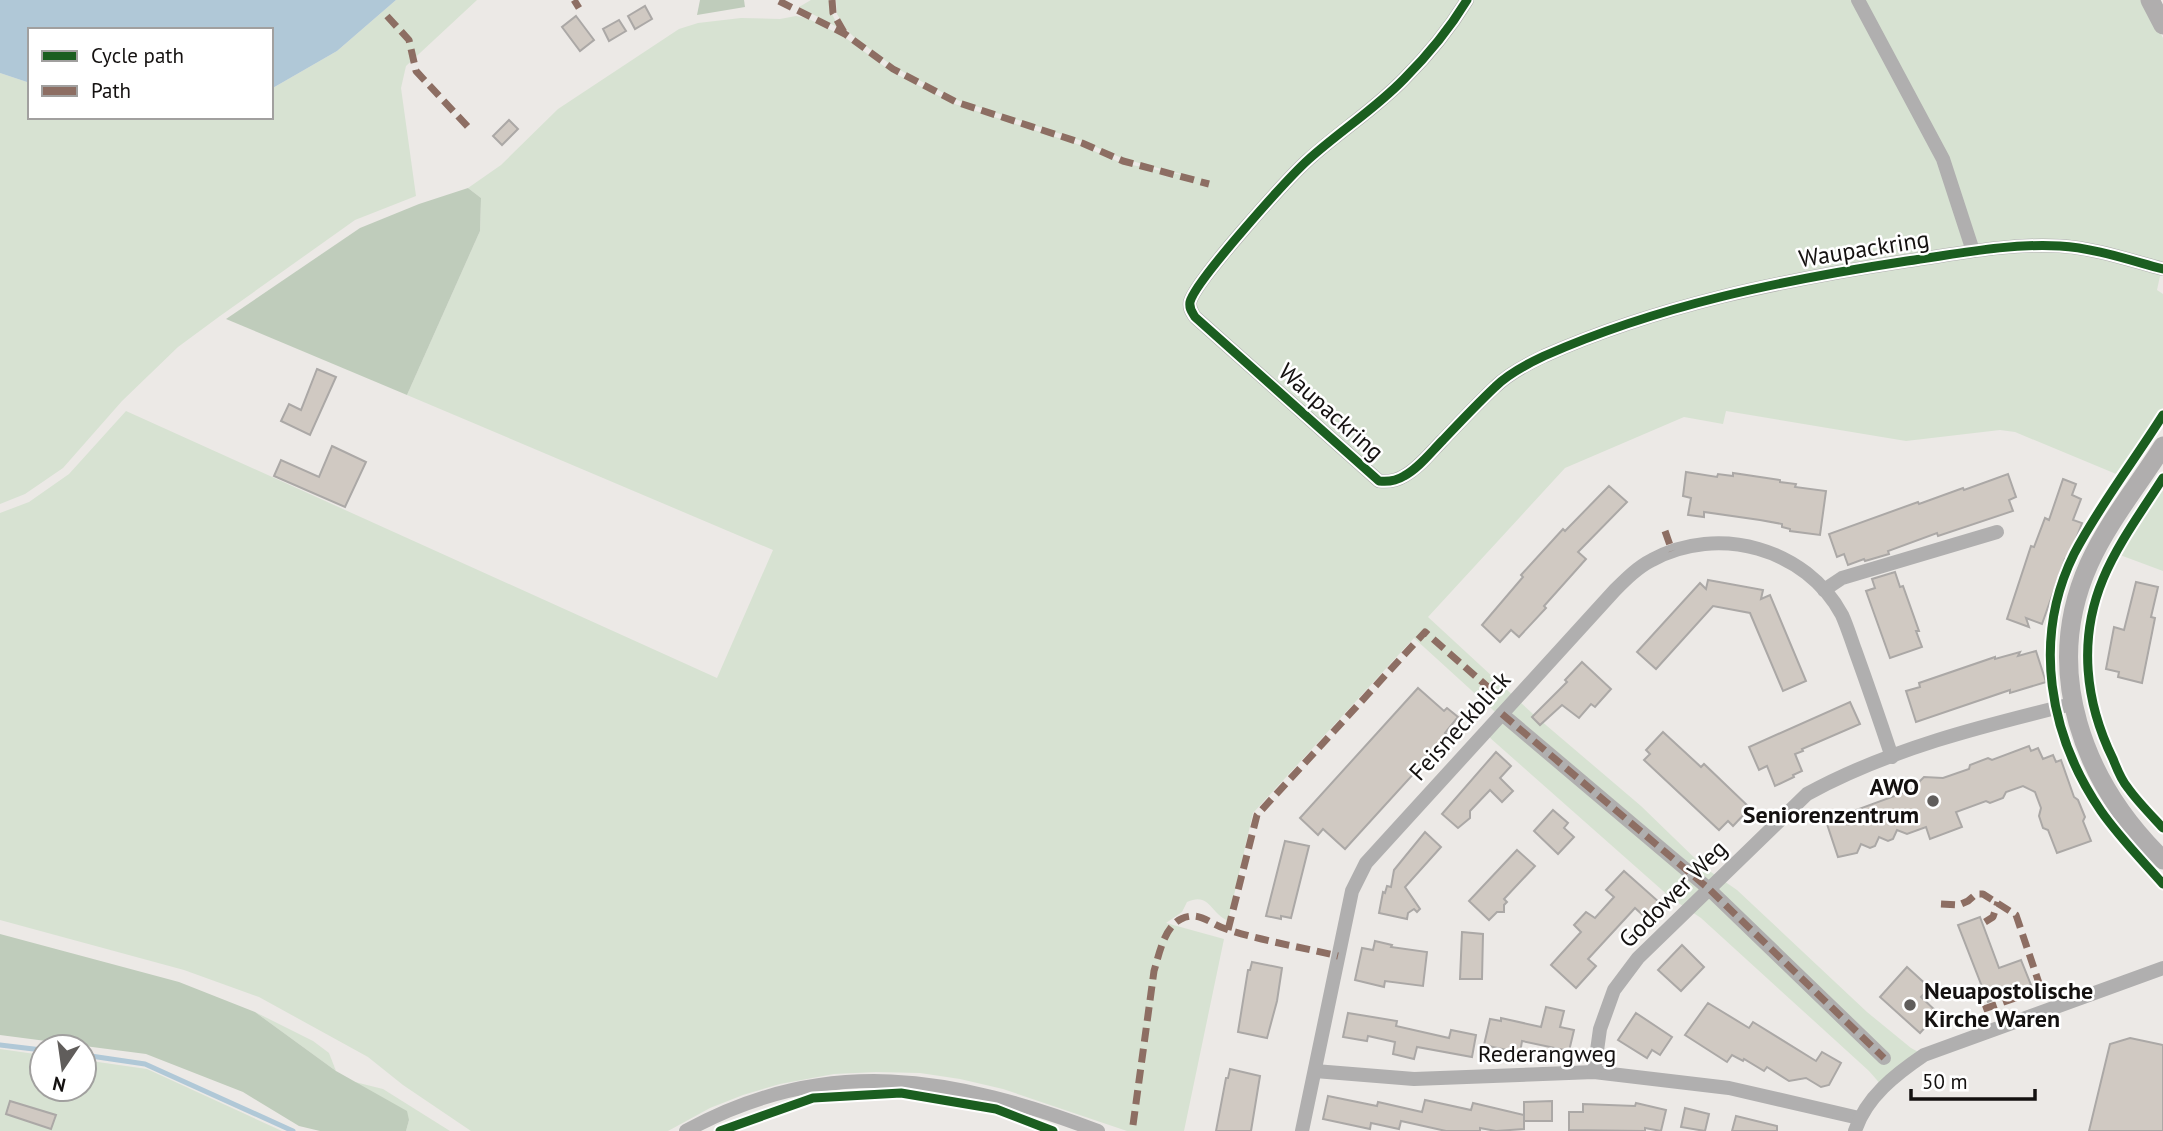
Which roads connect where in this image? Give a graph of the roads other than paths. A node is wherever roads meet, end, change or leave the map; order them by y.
1 (1467, 0) edge
2 (1858, 0) edge
3 (2150, 0) edge
4 (2163, 25) edge
5 (1973, 251) junction
6 (2163, 269) edge
7 (2163, 446) edge
8 (1997, 532) dead end
9 (1824, 590) junction
10 (2072, 704) junction
11 (1502, 714) junction
12 (1892, 757) junction
13 (2163, 860) edge
14 (1709, 889) junction
15 (2163, 968) edge
16 (1884, 1058) dead end
17 (1315, 1070) junction
18 (1594, 1072) junction
19 (1857, 1125) edge
20 (686, 1131) edge
21 (1098, 1131) edge
22 (1302, 1131) edge

1 - 5 street, Waupackring
2 - 5 street
3 - 4 street
5 - 6 street, Waupackring
7 - 10 street
8 - 9 street
9 - 11 street, Feisneckblick
9 - 12 street, Feisneckblick
10 - 12 street, Godower Weg
10 - 13 street
11 - 14 street
11 - 17 street, Feisneckblick
12 - 14 street, Godower Weg
14 - 16 street
14 - 18 street, Godower Weg
15 - 19 street
17 - 18 street, Rederangweg
17 - 22 street, Feisneckblick
18 - 19 street, Rederangweg
20 - 21 street

